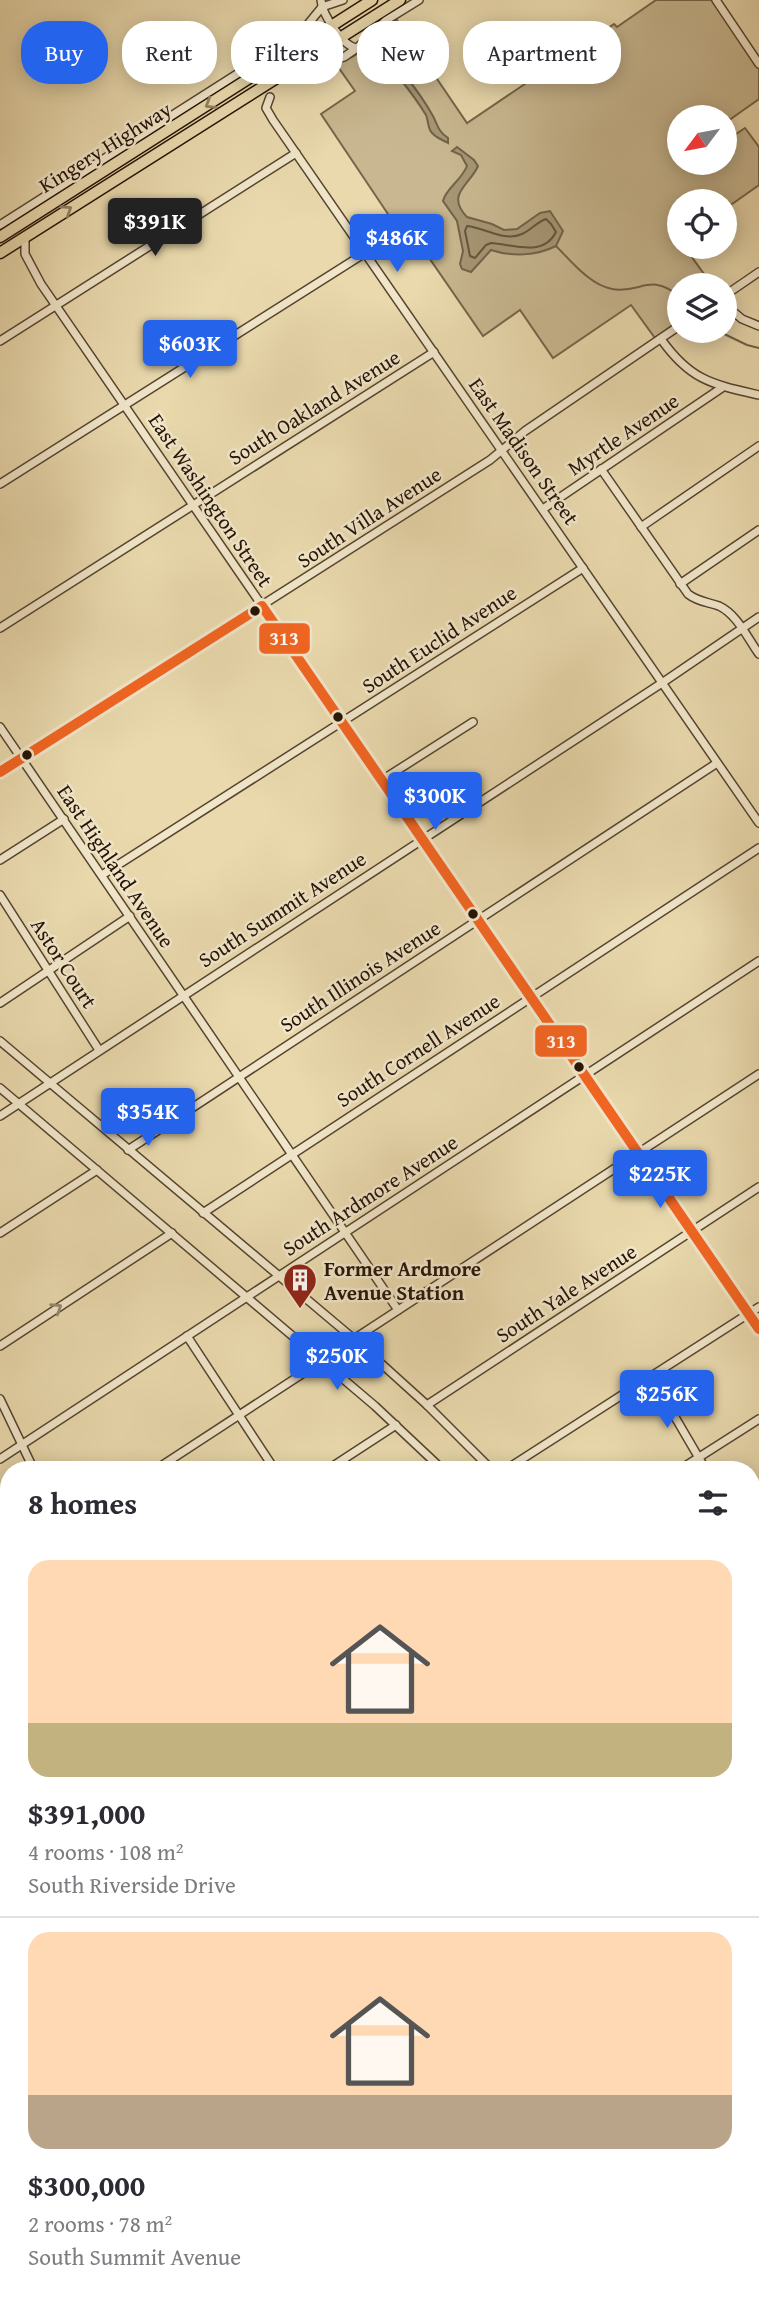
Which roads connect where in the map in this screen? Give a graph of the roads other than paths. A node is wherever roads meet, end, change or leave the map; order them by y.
1 (314, 0) edge
2 (343, 0) edge
3 (372, 0) edge
4 (400, 0) edge
5 (419, 0) edge
6 (716, 0) edge
7 (322, 4) edge
8 (331, 21) edge
9 (339, 21) edge
10 (385, 21) edge
11 (343, 34) edge
12 (759, 64) edge
13 (240, 84) edge
14 (265, 84) edge
15 (270, 97) dead end
16 (296, 153) junction
17 (0, 214) edge
18 (2, 223) edge
19 (0, 237) edge
20 (26, 237) junction
21 (10, 247) junction
22 (0, 253) edge
23 (365, 253) junction
24 (25, 254) junction
25 (759, 272) edge
26 (737, 287) edge
27 (56, 305) junction
28 (737, 316) edge
29 (759, 326) edge
30 (667, 335) edge
31 (661, 339) junction
32 (0, 341) edge
33 (434, 352) junction
34 (723, 387) junction
35 (759, 396) edge
36 (124, 405) junction
37 (759, 446) edge
38 (502, 450) junction
39 (601, 469) junction
40 (0, 484) edge
41 (193, 505) junction
42 (543, 509) junction
43 (641, 527) junction
44 (759, 530) edge
45 (583, 568) junction
46 (680, 584) junction
47 (262, 606) junction
48 (759, 617) edge
49 (0, 628) edge
50 (741, 629) junction
51 (759, 654) edge
52 (663, 683) junction
53 (342, 722) junction
54 (473, 722) dead end
55 (0, 727) edge
56 (22, 758) junction
57 (717, 762) junction
58 (0, 772) edge
59 (382, 780) junction
60 (64, 819) junction
61 (759, 823) edge
62 (422, 839) junction
63 (759, 848) edge
64 (0, 860) edge
65 (102, 875) junction
66 (0, 895) edge
67 (130, 916) junction
68 (477, 919) junction
69 (759, 961) edge
70 (48, 971) junction
71 (183, 995) junction
72 (531, 997) junction
73 (0, 1003) edge
74 (0, 1041) edge
75 (99, 1050) junction
76 (759, 1074) edge
77 (584, 1075) junction
78 (239, 1076) junction
79 (49, 1083) junction
80 (0, 1088) edge
81 (18, 1104) junction
82 (0, 1116) edge
83 (128, 1150) junction
84 (638, 1153) junction
85 (292, 1154) junction
86 (97, 1170) junction
87 (759, 1187) edge
88 (203, 1213) junction
89 (692, 1231) junction
90 (346, 1232) junction
91 (0, 1233) edge
92 (172, 1233) junction
93 (279, 1276) junction
94 (247, 1297) junction
95 (759, 1307) edge
96 (398, 1310) junction
97 (748, 1314) junction
98 (759, 1329) edge
99 (187, 1336) junction
100 (354, 1339) junction
101 (0, 1346) edge
102 (321, 1361) junction
103 (651, 1376) junction
104 (0, 1399) edge
105 (427, 1405) junction
106 (239, 1415) junction
107 (759, 1419) edge
108 (396, 1425) junction
109 (22, 1444) junction
110 (699, 1457) junction
111 (0, 1459) edge
112 (30, 1461) edge
113 (169, 1461) edge
114 (269, 1461) edge
115 (341, 1461) edge
116 (434, 1461) edge
117 (483, 1461) edge
118 (519, 1461) edge
119 (693, 1461) edge
120 (701, 1461) edge

1 - 7 street
2 - 7 street
3 - 9 highway, Kingery Highway
4 - 11 highway, Kingery Highway
5 - 10 street
6 - 12 street
7 - 8 street
7 - 18 street
13 -> 19 highway, Kingery Highway
20 -> 14 highway, Kingery Highway
15 - 16 street, East Madison Street
16 - 23 street, East Madison Street
16 - 27 street
17 - 18 street
20 - 21 highway, Kingery Highway
20 - 24 street
21 - 22 highway, Kingery Highway
21 - 24 street
23 - 33 street, East Madison Street
23 - 36 street
24 - 27 street, East Washington Street
25 - 26 street
27 - 32 street
27 - 36 street, East Washington Street
28 - 29 street
30 - 31 street, South Villa Avenue
31 - 34 street
31 - 38 street, South Villa Avenue
33 - 38 street, East Madison Street
33 - 41 street, South Oakland Avenue
34 - 35 street
34 - 39 street, Myrtle Avenue
36 - 40 street
36 - 41 street, East Washington Street
37 - 43 street
38 - 42 street, East Madison Street
38 - 47 street, South Villa Avenue
39 - 42 street, Myrtle Avenue
39 - 43 street
41 - 47 street, East Washington Street
41 - 49 street, South Oakland Avenue
42 - 45 street, East Madison Street
43 - 46 street
44 - 46 street
45 - 52 street, East Madison Street
45 - 53 street, South Euclid Avenue
46 - 50 street
47 - 53 street, East Washington Street
47 - 56 street, South Villa Avenue
48 - 50 street, South Summit Avenue
50 - 51 street
50 - 52 street, South Summit Avenue
52 - 57 street, East Madison Street
52 - 62 street, South Summit Avenue
53 - 59 street, East Washington Street
53 - 65 street, South Euclid Avenue
54 - 59 street
55 - 56 street, East Highland Avenue
56 - 58 street, South Villa Avenue
56 - 60 street, East Highland Avenue
57 - 61 street, East Madison Street
57 - 68 street, South Illinois Avenue
59 - 62 street, East Washington Street
60 - 64 street
60 - 65 street, East Highland Avenue
62 - 68 street, East Washington Street
62 - 71 street, South Summit Avenue
63 - 72 street, South Cornell Avenue
65 - 67 street, East Highland Avenue
66 - 70 street, Astor Court
67 - 70 street
67 - 71 street, East Highland Avenue
68 - 72 street, East Washington Street
68 - 78 street, South Illinois Avenue
69 - 77 street, South Ardmore Avenue
70 - 73 street
70 - 75 street, Astor Court
71 - 75 street, South Summit Avenue
71 - 78 street, East Highland Avenue
72 - 77 street, East Washington Street
72 - 85 street, South Cornell Avenue
74 - 79 street
75 - 79 street, South Summit Avenue
76 - 84 street
77 - 84 street, East Washington Street
77 - 90 street, South Ardmore Avenue
78 - 83 street, South Illinois Avenue
78 - 85 street, East Highland Avenue
79 - 81 street, South Summit Avenue
79 - 83 street
80 - 81 street
81 - 82 street, South Summit Avenue
81 - 86 street
83 - 88 street
84 - 89 street, East Washington Street
84 - 96 street
85 - 88 street, South Cornell Avenue
85 - 90 street, East Highland Avenue
86 - 91 street
86 - 92 street
87 - 89 street, South Yale Avenue
88 - 93 street
89 - 97 street, East Washington Street
89 - 105 street, South Yale Avenue
90 - 93 street, South Ardmore Avenue
90 - 96 street, East Highland Avenue
92 - 94 street
101 -> 92 street
93 - 94 street, South Ardmore Avenue
93 - 100 street
94 - 99 street, South Ardmore Avenue
94 - 102 street
95 - 97 street
96 - 100 street
97 - 98 street, East Washington Street
97 - 103 street
99 - 106 street
99 - 109 street, South Ardmore Avenue
100 - 105 street
102 - 106 street
102 - 108 street
103 - 110 street
103 - 118 street
104 - 109 street
105 - 117 street
106 - 113 street
106 - 114 street
107 - 110 street
108 - 115 street
108 - 116 street
109 - 111 street, South Ardmore Avenue
109 - 112 street
110 - 119 street
110 - 120 street

